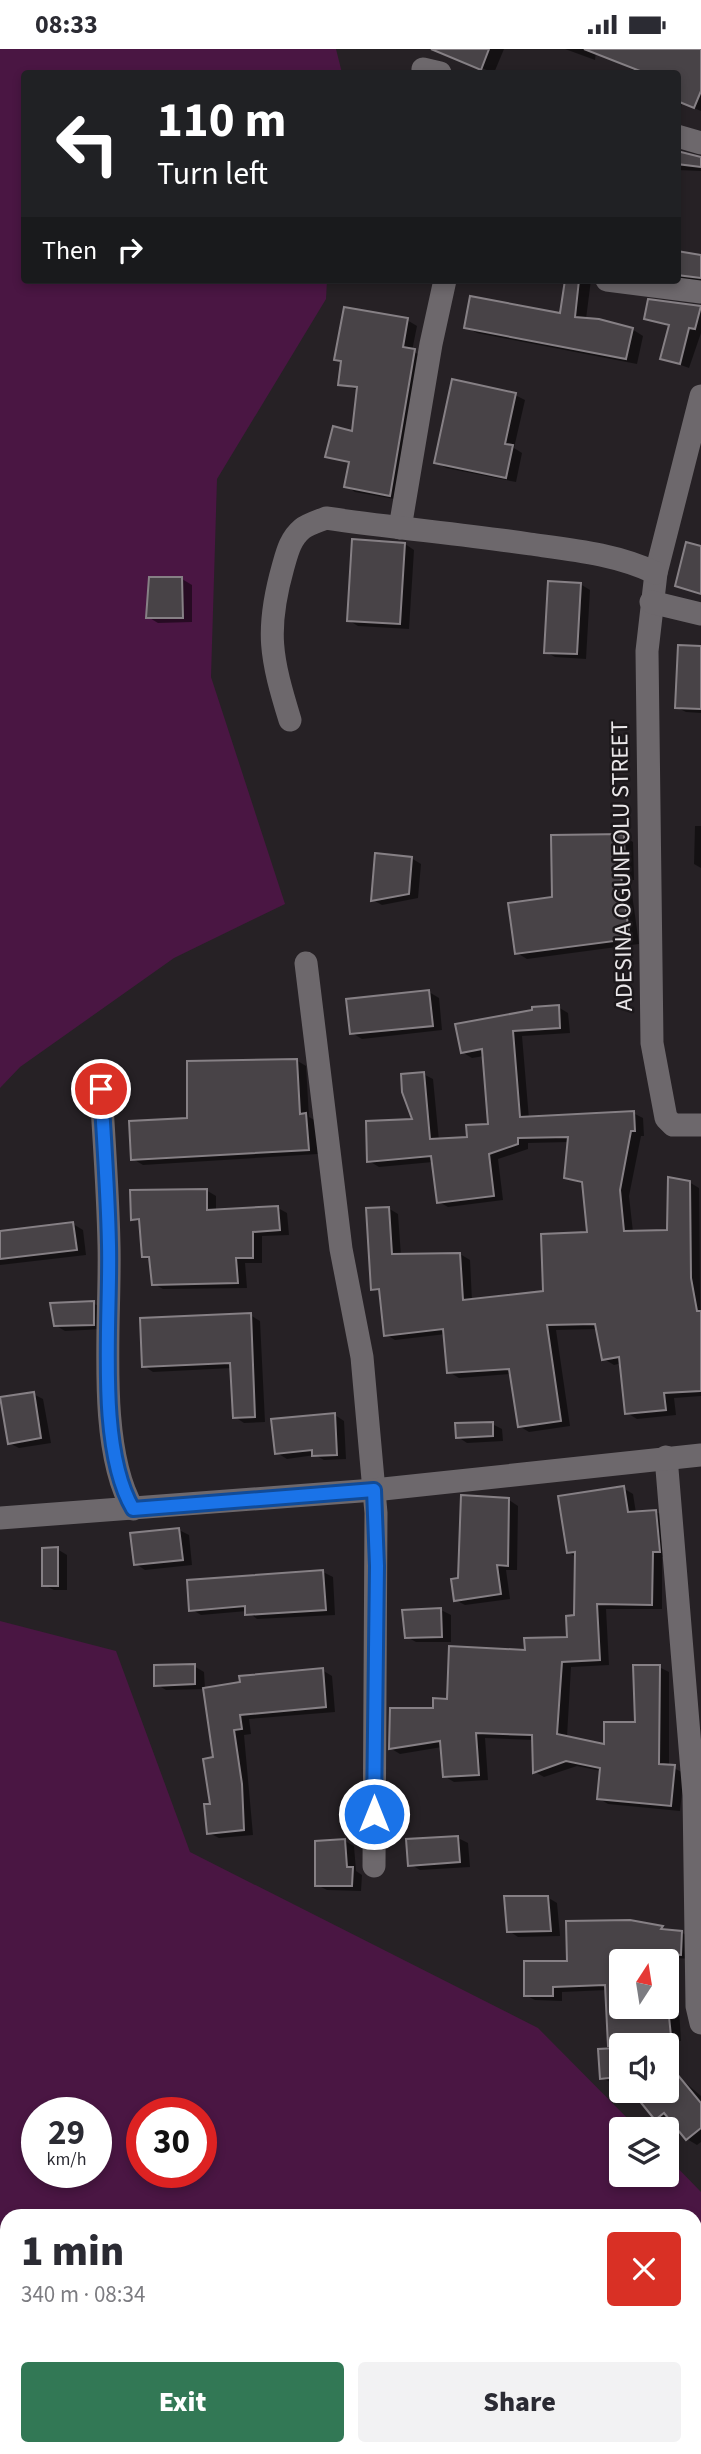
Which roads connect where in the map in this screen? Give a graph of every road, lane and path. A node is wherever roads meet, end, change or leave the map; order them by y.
1 (681, 137) edge
2 (701, 143) edge
3 (444, 284) edge
4 (638, 284) edge
5 (701, 292) edge
6 (701, 396) edge
7 (400, 528) junction
8 (656, 573) junction
9 (651, 602) junction
10 (701, 614) edge
11 (290, 720) dead end
12 (306, 963) dead end
13 (101, 1089) dead end
14 (701, 1125) edge
15 (701, 1455) edge
16 (666, 1457) junction
17 (374, 1490) junction
18 (133, 1509) junction
19 (0, 1518) edge
20 (695, 1714) edge
21 (374, 1865) dead end
22 (701, 2023) edge

1 - 2 street
3 - 7 street
4 - 5 street
6 - 8 street, ADESINA OGUNFOLU STREET
7 - 8 street
7 - 11 street
8 - 9 street, ADESINA OGUNFOLU STREET
9 - 10 street
9 - 14 street, ADESINA OGUNFOLU STREET
12 - 17 street
13 - 18 street
15 - 16 street
16 - 17 street
16 - 20 street
17 - 18 street
17 - 21 street
18 - 19 street
20 - 22 street

